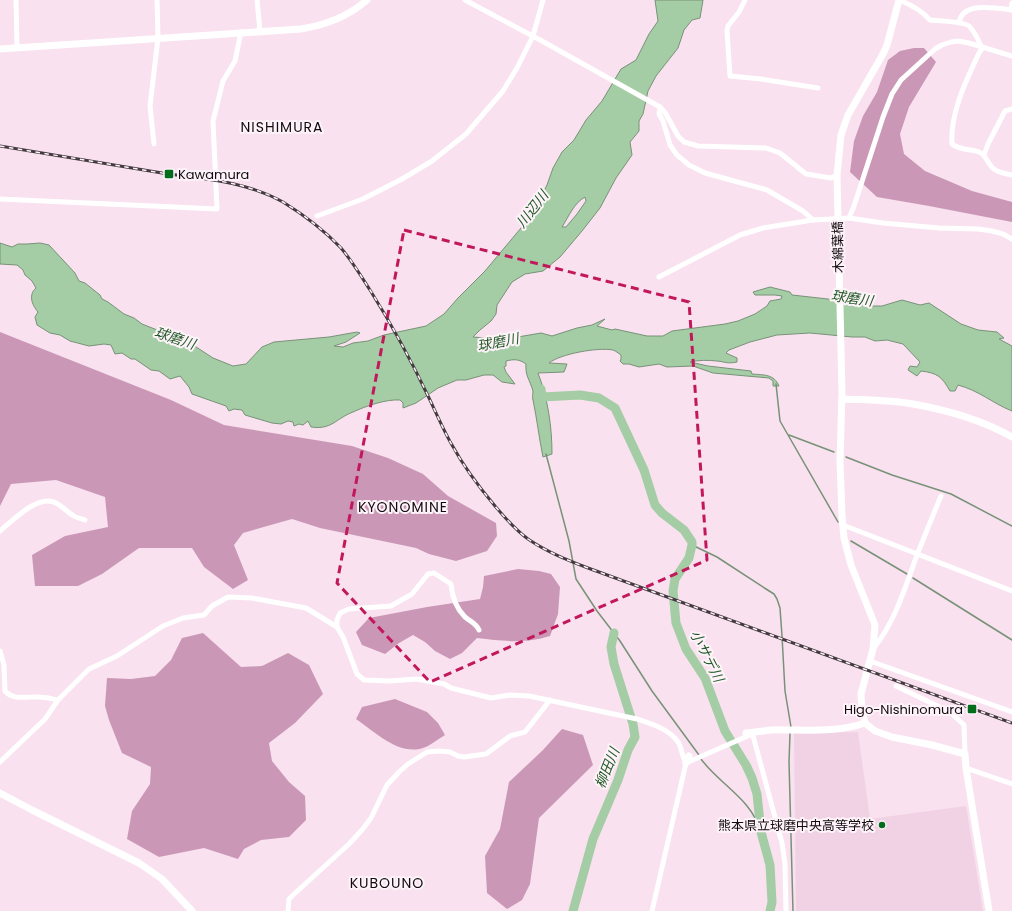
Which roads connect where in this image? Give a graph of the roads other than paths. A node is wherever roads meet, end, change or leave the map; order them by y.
1 (16, 0) edge
2 (157, 0) edge
3 (257, 0) edge
4 (367, 0) edge
5 (543, 0) edge
6 (745, 0) edge
7 (899, 0) edge
8 (468, 1) edge
9 (1012, 3) edge
10 (1011, 10) edge
11 (959, 23) junction
12 (260, 31) junction
13 (241, 32) junction
14 (534, 36) junction
15 (158, 38) junction
16 (982, 46) junction
17 (17, 47) junction
18 (0, 48) edge
19 (1012, 56) edge
20 (818, 88) dead end
21 (658, 106) junction
22 (1012, 110) edge
23 (154, 144) dead end
24 (984, 155) junction
25 (837, 175) junction
26 (1012, 175) edge
27 (0, 200) edge
28 (317, 216) dead end
29 (849, 218) junction
30 (813, 220) junction
31 (1012, 239) edge
32 (659, 276) dead end
33 (842, 396) junction
34 (1012, 437) edge
35 (941, 496) dead end
36 (85, 520) dead end
37 (843, 525) junction
38 (0, 531) edge
39 (918, 555) junction
40 (1012, 591) edge
41 (337, 627) junction
42 (479, 630) dead end
43 (873, 649) junction
44 (0, 651) edge
45 (870, 661) junction
46 (896, 686) dead end
47 (58, 700) junction
48 (550, 700) junction
49 (1012, 712) edge
50 (864, 723) junction
51 (749, 732) junction
52 (965, 754) junction
53 (689, 756) dead end
54 (0, 762) edge
55 (686, 763) junction
56 (966, 768) junction
57 (1012, 784) edge
58 (0, 793) edge
59 (192, 911) edge
60 (288, 911) edge
61 (652, 911) edge
62 (786, 911) edge
63 (989, 911) edge

1 - 17 street
2 - 15 street
3 - 12 street
4 - 12 street
5 - 14 street
6 - 20 street
7 - 11 street
7 - 25 street, 木綿葉橋
8 - 14 street
9 - 10 street
10 - 11 street
11 - 16 street
12 - 13 street
13 - 15 street
13 - 27 street
14 - 21 street
14 - 28 street
15 - 17 street
15 - 23 street
16 - 19 street
16 - 24 street
16 - 29 street
17 - 18 street
21 - 25 street
21 - 30 street
22 - 24 street
24 - 26 street
25 - 33 street, 木綿葉橋
29 - 30 street
29 - 31 street
30 - 32 street
33 - 34 street
33 - 37 street, 木綿葉橋
35 - 39 street
36 - 38 street
37 - 39 street
37 - 43 street, 木綿葉橋
39 - 40 street
39 - 43 street
41 - 42 street
41 - 47 street
41 - 48 street
43 - 45 street, 木綿葉橋
44 - 47 street
45 - 49 street
45 - 50 street, 木綿葉橋
46 - 52 street
47 - 54 street
48 - 55 street
48 - 60 street
50 - 51 street
50 - 52 street
51 - 55 street
51 - 62 street
52 - 56 street
53 - 55 street
55 - 61 street
56 - 57 street
56 - 63 street
58 - 59 street

